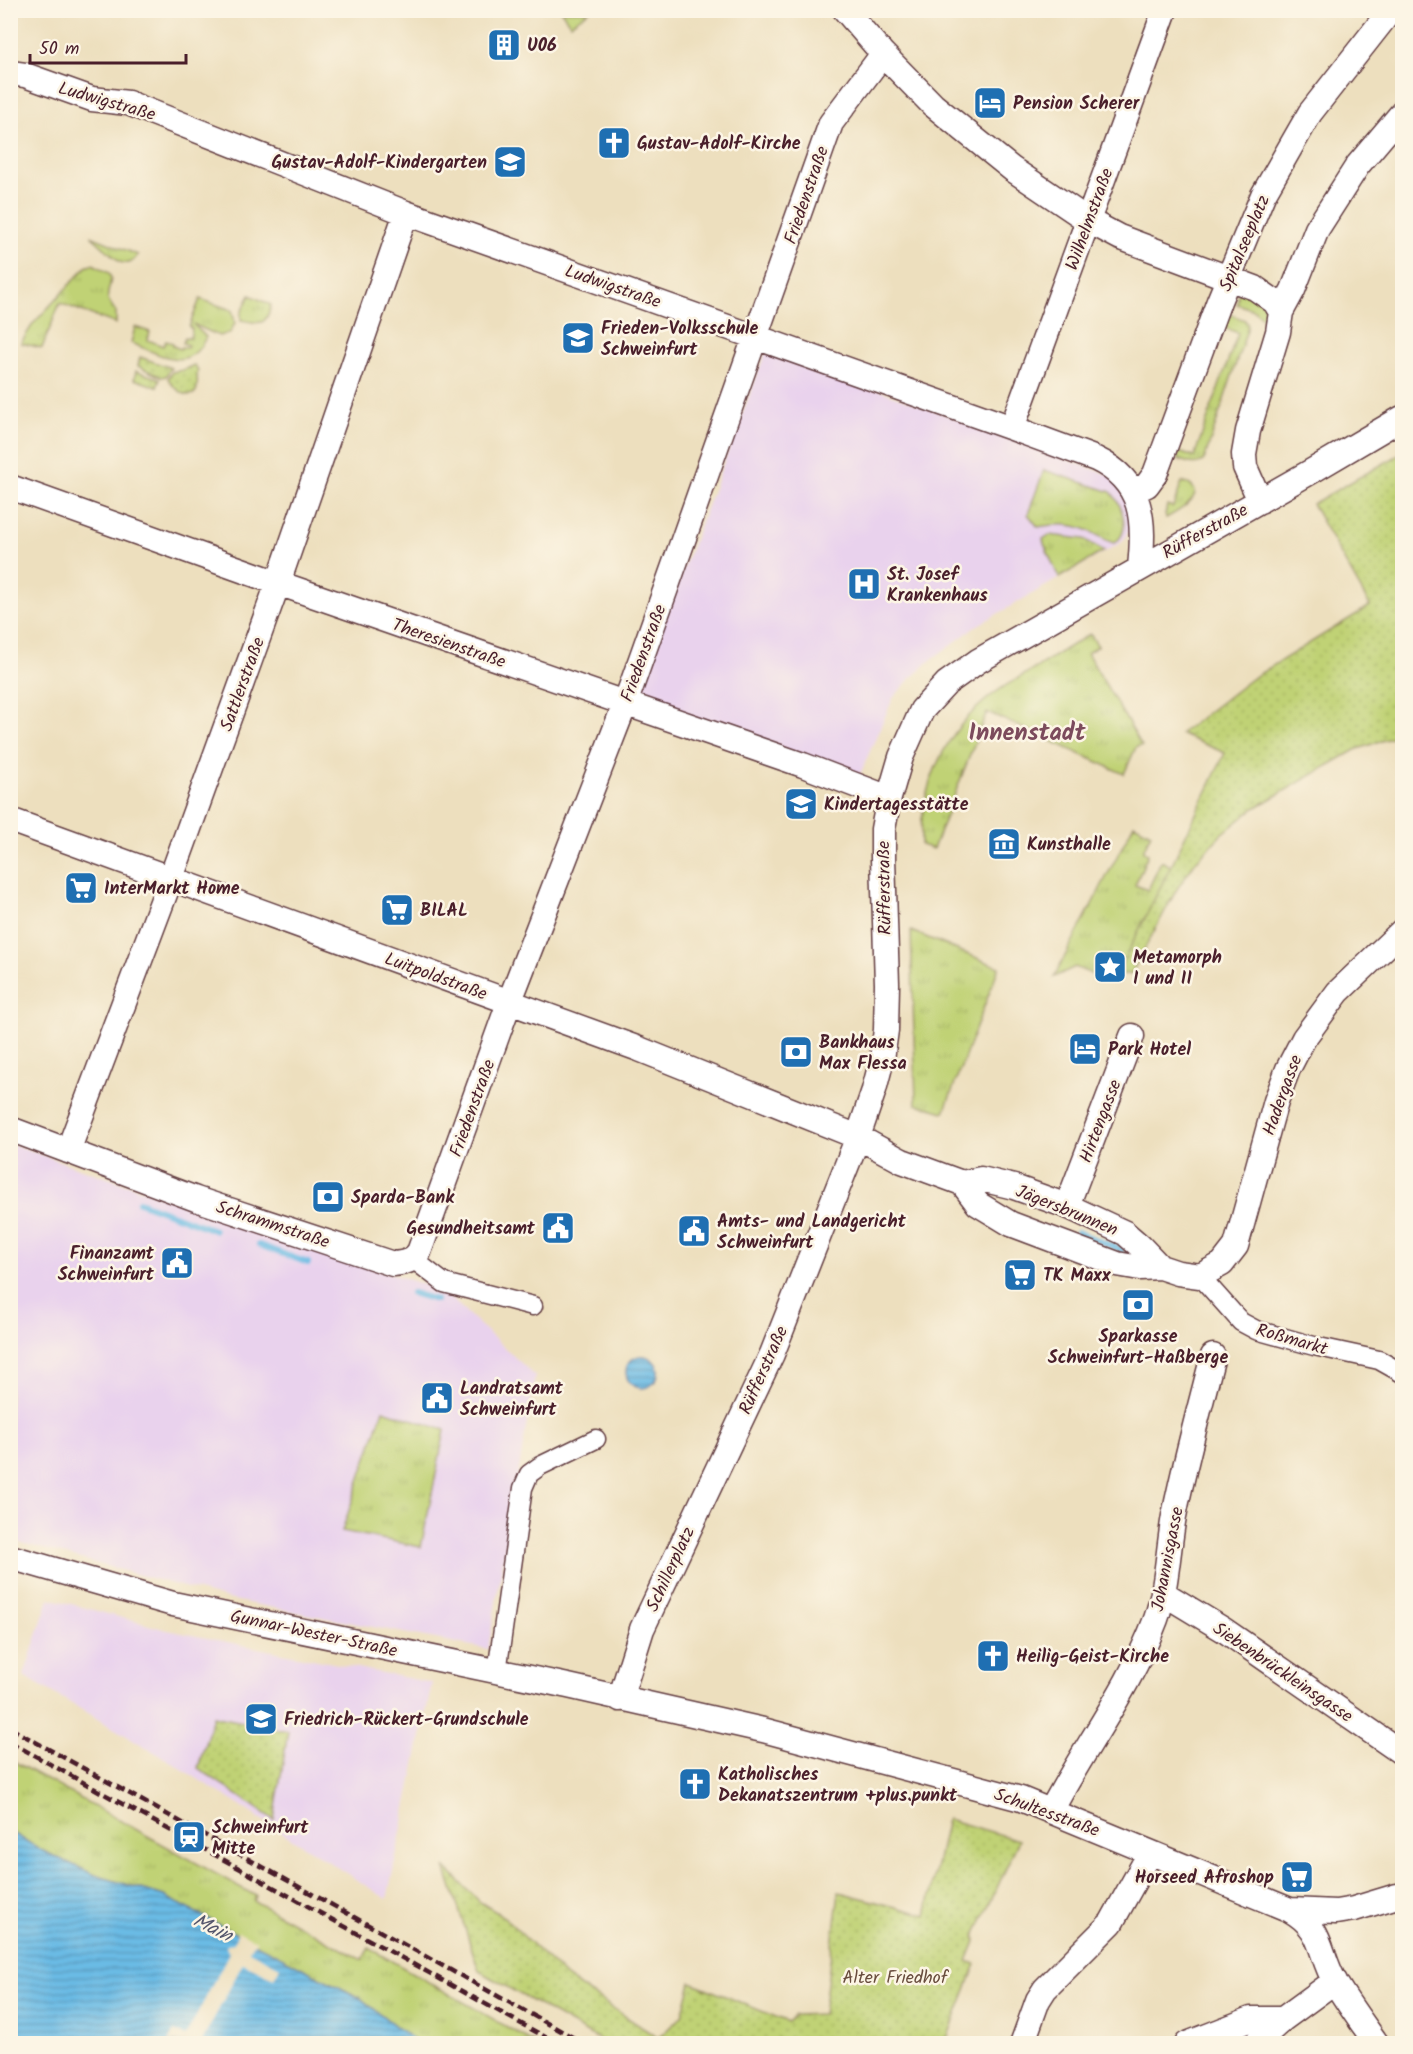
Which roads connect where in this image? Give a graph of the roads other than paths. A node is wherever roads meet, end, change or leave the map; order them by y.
1 (845, 10) edge
2 (1165, 10) edge
3 (1391, 10) edge
4 (883, 54) junction
5 (10, 74) edge
6 (1402, 113) edge
7 (406, 213) junction
8 (1089, 221) junction
9 (1228, 278) junction
10 (1281, 312) junction
11 (756, 336) junction
12 (1402, 418) edge
13 (1012, 428) junction
14 (10, 487) edge
15 (1134, 492) junction
16 (1260, 501) junction
17 (1140, 567) junction
18 (278, 584) junction
19 (625, 705) junction
20 (889, 798) junction
21 (10, 820) edge
22 (171, 878) junction
23 (1402, 931) edge
24 (509, 1003) junction
25 (1132, 1036) dead end
26 (10, 1129) edge
27 (858, 1137) junction
28 (68, 1151) junction
29 (962, 1183) junction
30 (1067, 1206) junction
31 (413, 1259) junction
32 (1160, 1267) junction
33 (1200, 1276) junction
34 (533, 1306) dead end
35 (1213, 1356) dead end
36 (1402, 1373) edge
37 (596, 1439) dead end
38 (731, 1443) joint
39 (10, 1557) edge
40 (1163, 1593) junction
41 (497, 1672) junction
42 (620, 1699) junction
43 (1402, 1753) edge
44 (1051, 1811) junction
45 (1150, 1853) junction
46 (1400, 1894) edge
47 (1290, 1910) junction
48 (1335, 1981) junction
49 (1283, 2019) junction
50 (1023, 2043) edge
51 (1187, 2043) edge
52 (1255, 2043) edge
53 (1377, 2043) edge

1 - 4 street
2 - 8 street, Wilhelmstraße
3 - 9 street, Spitalseeplatz
4 - 8 street
4 - 11 street, Friedenstraße
5 - 7 street, Ludwigstraße
6 - 10 street
7 - 11 street, Ludwigstraße
7 - 18 street, Sattlerstraße
8 - 9 street
8 - 13 street, Wilhelmstraße
9 - 10 street
9 - 15 street, Spitalseeplatz
10 - 16 street
11 - 13 street, Ludwigstraße
11 - 19 street, Friedenstraße
12 - 16 street, Rüfferstraße
13 - 15 street, Ludwigstraße
14 - 18 street, Theresienstraße
15 - 17 street, Ludwigstraße
16 - 17 street, Rüfferstraße
17 - 20 street, Rüfferstraße
18 - 19 street, Theresienstraße
18 - 22 street, Sattlerstraße
19 - 20 street, Theresienstraße
19 - 24 street, Friedenstraße
20 - 27 street, Rüfferstraße
21 - 22 street, Luitpoldstraße
22 - 24 street, Luitpoldstraße
22 - 28 street, Sattlerstraße
23 - 33 street, Hadergasse
24 - 27 street, Luitpoldstraße
24 - 31 street, Friedenstraße
25 - 30 street, Hirtengasse
26 - 28 street, Schrammstraße
27 - 29 street, Jägersbrunnen
27 - 38 street, Rüfferstraße
28 - 31 street, Schrammstraße
29 - 30 street, Jägersbrunnen
29 - 32 street, Jägersbrunnen
30 - 32 street, Jägersbrunnen
31 - 34 street
32 - 33 street, Jägersbrunnen
33 - 36 street, Roßmarkt
35 - 40 street, Johannisgasse
37 - 41 street
38 - 42 street, Schillerplatz
39 - 41 street, Gunnar-Wester-Straße
40 - 43 street, Siebenbrückleinsgasse
40 - 44 street, Johannisgasse
41 - 42 street, Gunnar-Wester-Straße
42 - 44 street, Schultesstraße
44 - 45 street, Schultesstraße
45 - 47 street, Schultesstraße
45 - 50 street
46 - 47 street
47 - 48 street
48 - 49 street
48 - 53 street
49 - 51 street
49 - 52 street

